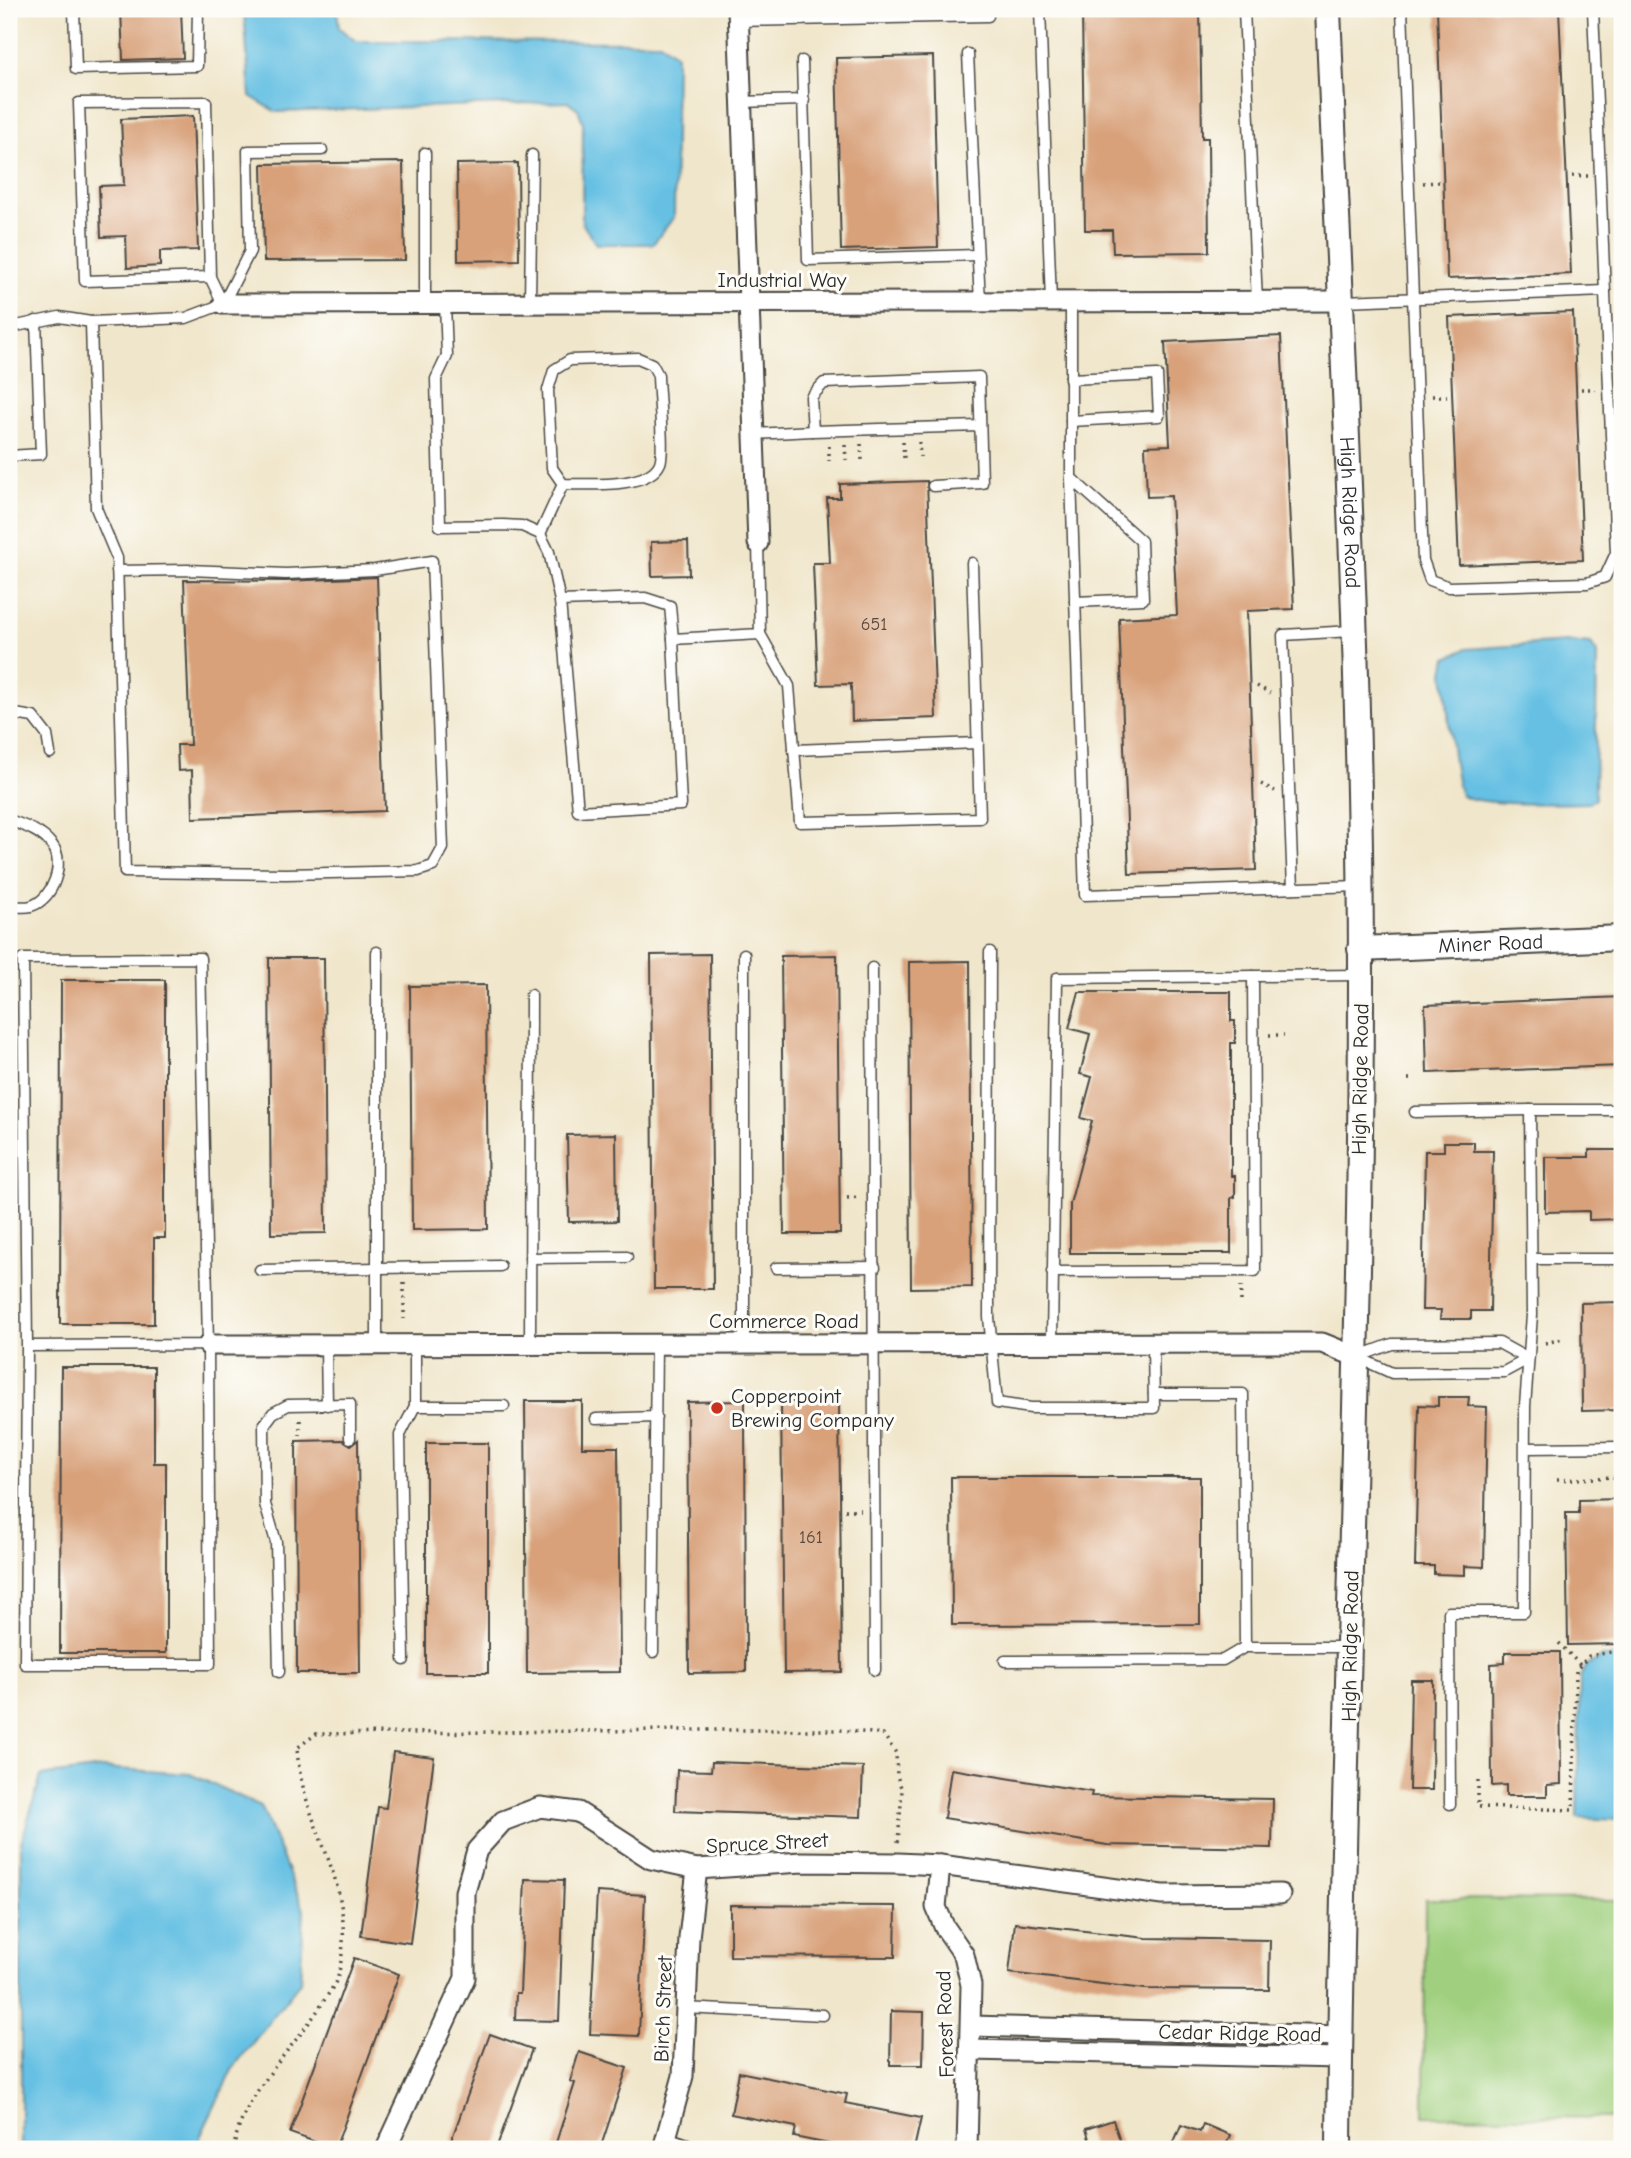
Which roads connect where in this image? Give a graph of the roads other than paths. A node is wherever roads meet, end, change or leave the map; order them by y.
1 (74, 9) edge
2 (198, 9) edge
3 (988, 9) edge
4 (1040, 9) edge
5 (1244, 9) edge
6 (1328, 9) edge
7 (1402, 9) edge
8 (1593, 9) edge
9 (739, 15) edge
10 (968, 54) dead end
11 (802, 61) dead end
12 (804, 100) junction
13 (741, 102) junction
14 (322, 150) dead end
15 (425, 153) dead end
16 (532, 155) dead end
17 (977, 255) junction
18 (210, 277) junction
19 (1605, 291) junction
20 (1414, 299) junction
21 (1340, 301) junction
22 (1257, 302) junction
23 (425, 303) junction
24 (445, 303) junction
25 (530, 303) junction
26 (747, 303) junction
27 (979, 303) junction
28 (1061, 303) junction
29 (223, 304) junction
30 (36, 321) junction
31 (91, 322) junction
32 (9, 331) edge
33 (1070, 379) junction
34 (1071, 421) junction
35 (980, 426) junction
36 (813, 431) junction
37 (752, 434) junction
38 (9, 456) edge
39 (1071, 478) junction
40 (563, 484) junction
41 (933, 485) dead end
42 (540, 534) junction
43 (758, 543) joint
44 (972, 563) dead end
45 (117, 571) junction
46 (560, 601) junction
47 (1075, 602) junction
48 (1352, 631) junction
49 (760, 634) junction
50 (673, 639) junction
51 (9, 713) edge
52 (978, 743) junction
53 (794, 750) junction
54 (50, 753) dead end
55 (9, 820) edge
56 (1359, 886) junction
57 (1293, 888) junction
58 (9, 906) edge
59 (1622, 938) edge
60 (1360, 949) junction
61 (377, 952) dead end
62 (990, 952) dead end
63 (744, 954) dead end
64 (872, 968) dead end
65 (1253, 975) junction
66 (1361, 975) junction
67 (531, 995) dead end
68 (1530, 1110) junction
69 (1622, 1110) edge
70 (1415, 1112) dead end
71 (627, 1257) dead end
72 (530, 1258) junction
73 (1532, 1259) junction
74 (1622, 1259) edge
75 (500, 1266) dead end
76 (875, 1267) junction
77 (377, 1268) junction
78 (776, 1268) dead end
79 (260, 1270) dead end
80 (1052, 1272) junction
81 (993, 1343) junction
82 (1052, 1343) junction
83 (377, 1344) junction
84 (415, 1344) junction
85 (530, 1344) junction
86 (656, 1344) junction
87 (744, 1344) junction
88 (875, 1344) junction
89 (1153, 1344) junction
90 (208, 1345) junction
91 (326, 1345) junction
92 (27, 1346) junction
93 (1357, 1357) junction
94 (1528, 1359) junction
95 (1154, 1394) junction
96 (327, 1405) junction
97 (415, 1406) junction
98 (504, 1406) dead end
99 (656, 1418) junction
100 (596, 1419) dead end
101 (350, 1438) dead end
102 (1622, 1447) edge
103 (1526, 1448) junction
104 (1245, 1647) junction
105 (1350, 1647) junction
106 (653, 1652) dead end
107 (404, 1660) dead end
108 (1005, 1661) dead end
109 (875, 1670) dead end
110 (279, 1672) dead end
111 (1450, 1804) dead end
112 (940, 1865) junction
113 (697, 1869) junction
114 (1280, 1894) dead end
115 (685, 2008) junction
116 (823, 2015) dead end
117 (972, 2026) junction
118 (1139, 2030) junction
119 (1341, 2047) junction
120 (971, 2050) junction
121 (1138, 2054) junction
122 (665, 2146) edge
123 (386, 2149) edge
124 (687, 2149) edge
125 (967, 2149) edge
126 (1339, 2149) edge

1 - 2 lane
3 - 9 lane
4 - 28 lane
5 - 22 lane
6 - 21 street, High Ridge Road
7 - 20 lane
8 - 19 lane
9 - 13 street
10 - 17 lane
11 - 12 lane
12 - 13 lane
12 - 17 lane
13 - 26 street
14 - 29 lane
15 - 23 lane
16 - 25 lane
17 - 27 lane
18 - 18 lane
18 - 29 lane
19 - 20 lane
19 - 20 lane
20 - 21 lane
21 - 22 street, Industrial Way
21 - 48 street, High Ridge Road
22 - 28 street, Industrial Way
23 - 24 street, Industrial Way
23 - 29 street, Industrial Way
24 - 25 street, Industrial Way
24 - 42 lane
25 - 26 street, Industrial Way
26 - 27 street, Industrial Way
26 - 37 street
27 - 28 street, Industrial Way
28 - 33 lane
29 - 31 lane
30 - 31 lane
30 - 32 lane
30 - 38 lane
31 - 45 lane
33 - 34 lane
33 - 34 lane
34 - 39 lane
35 - 36 lane
35 - 36 lane
35 - 41 lane
36 - 37 lane
37 - 43 street
39 - 47 lane
39 - 47 lane
40 - 40 lane
40 - 42 lane
42 - 46 lane
43 - 49 lane
44 - 52 lane
45 - 45 lane
46 - 50 lane
46 - 50 lane
47 - 57 lane
48 - 56 street, High Ridge Road
48 - 57 lane
49 - 50 lane
49 - 53 lane
51 - 54 lane
52 - 53 lane
52 - 53 lane
55 - 58 lane
56 - 57 lane
56 - 60 street, High Ridge Road
59 - 60 street, Miner Road
60 - 66 street, High Ridge Road
61 - 77 lane
62 - 81 lane
63 - 87 lane
64 - 76 lane
65 - 66 lane
65 - 80 lane
65 - 80 lane
66 - 93 street, High Ridge Road
67 - 72 lane
68 - 69 lane
68 - 70 lane
68 - 73 lane
71 - 72 lane
72 - 85 lane
73 - 74 lane
73 - 94 lane
75 - 77 lane
76 - 78 lane
76 - 88 lane
77 - 79 lane
77 - 83 lane
80 - 82 lane
81 - 82 street, Commerce Road
81 - 88 street, Commerce Road
81 - 95 lane
82 - 89 street, Commerce Road
83 - 84 street, Commerce Road
83 - 91 street, Commerce Road
84 - 85 street, Commerce Road
84 - 97 lane
85 - 86 street, Commerce Road
86 - 87 street, Commerce Road
86 - 99 lane
87 - 88 street, Commerce Road
88 - 109 lane
89 - 93 street, Commerce Road
89 - 95 lane
90 - 91 street, Commerce Road
90 - 92 lane
90 - 92 lane
90 - 92 lane
91 - 96 lane
93 - 94 lane
93 - 94 lane
93 - 105 street, High Ridge Road
94 - 103 lane
95 - 104 lane
96 - 101 lane
96 - 110 lane
97 - 98 lane
97 - 107 lane
99 - 100 lane
99 - 106 lane
102 - 103 lane
103 - 111 lane
104 - 105 lane
104 - 108 lane
105 - 119 street, High Ridge Road
112 - 113 street, Spruce Street
112 - 114 street, Spruce Street
112 - 117 street, Forest Road
113 - 115 street, Birch Street
113 - 123 street, Spruce Street
115 - 116 lane
115 - 122 street, Birch Street
117 - 118 street, Cedar Ridge Road
117 - 120 street, Forest Road
118 - 119 street, Cedar Ridge Road
118 - 121 street, Cedar Ridge Road
119 - 121 street, Cedar Ridge Road
119 - 126 street, High Ridge Road
120 - 121 street, Cedar Ridge Road
120 - 125 street, Forest Road
122 - 124 street

